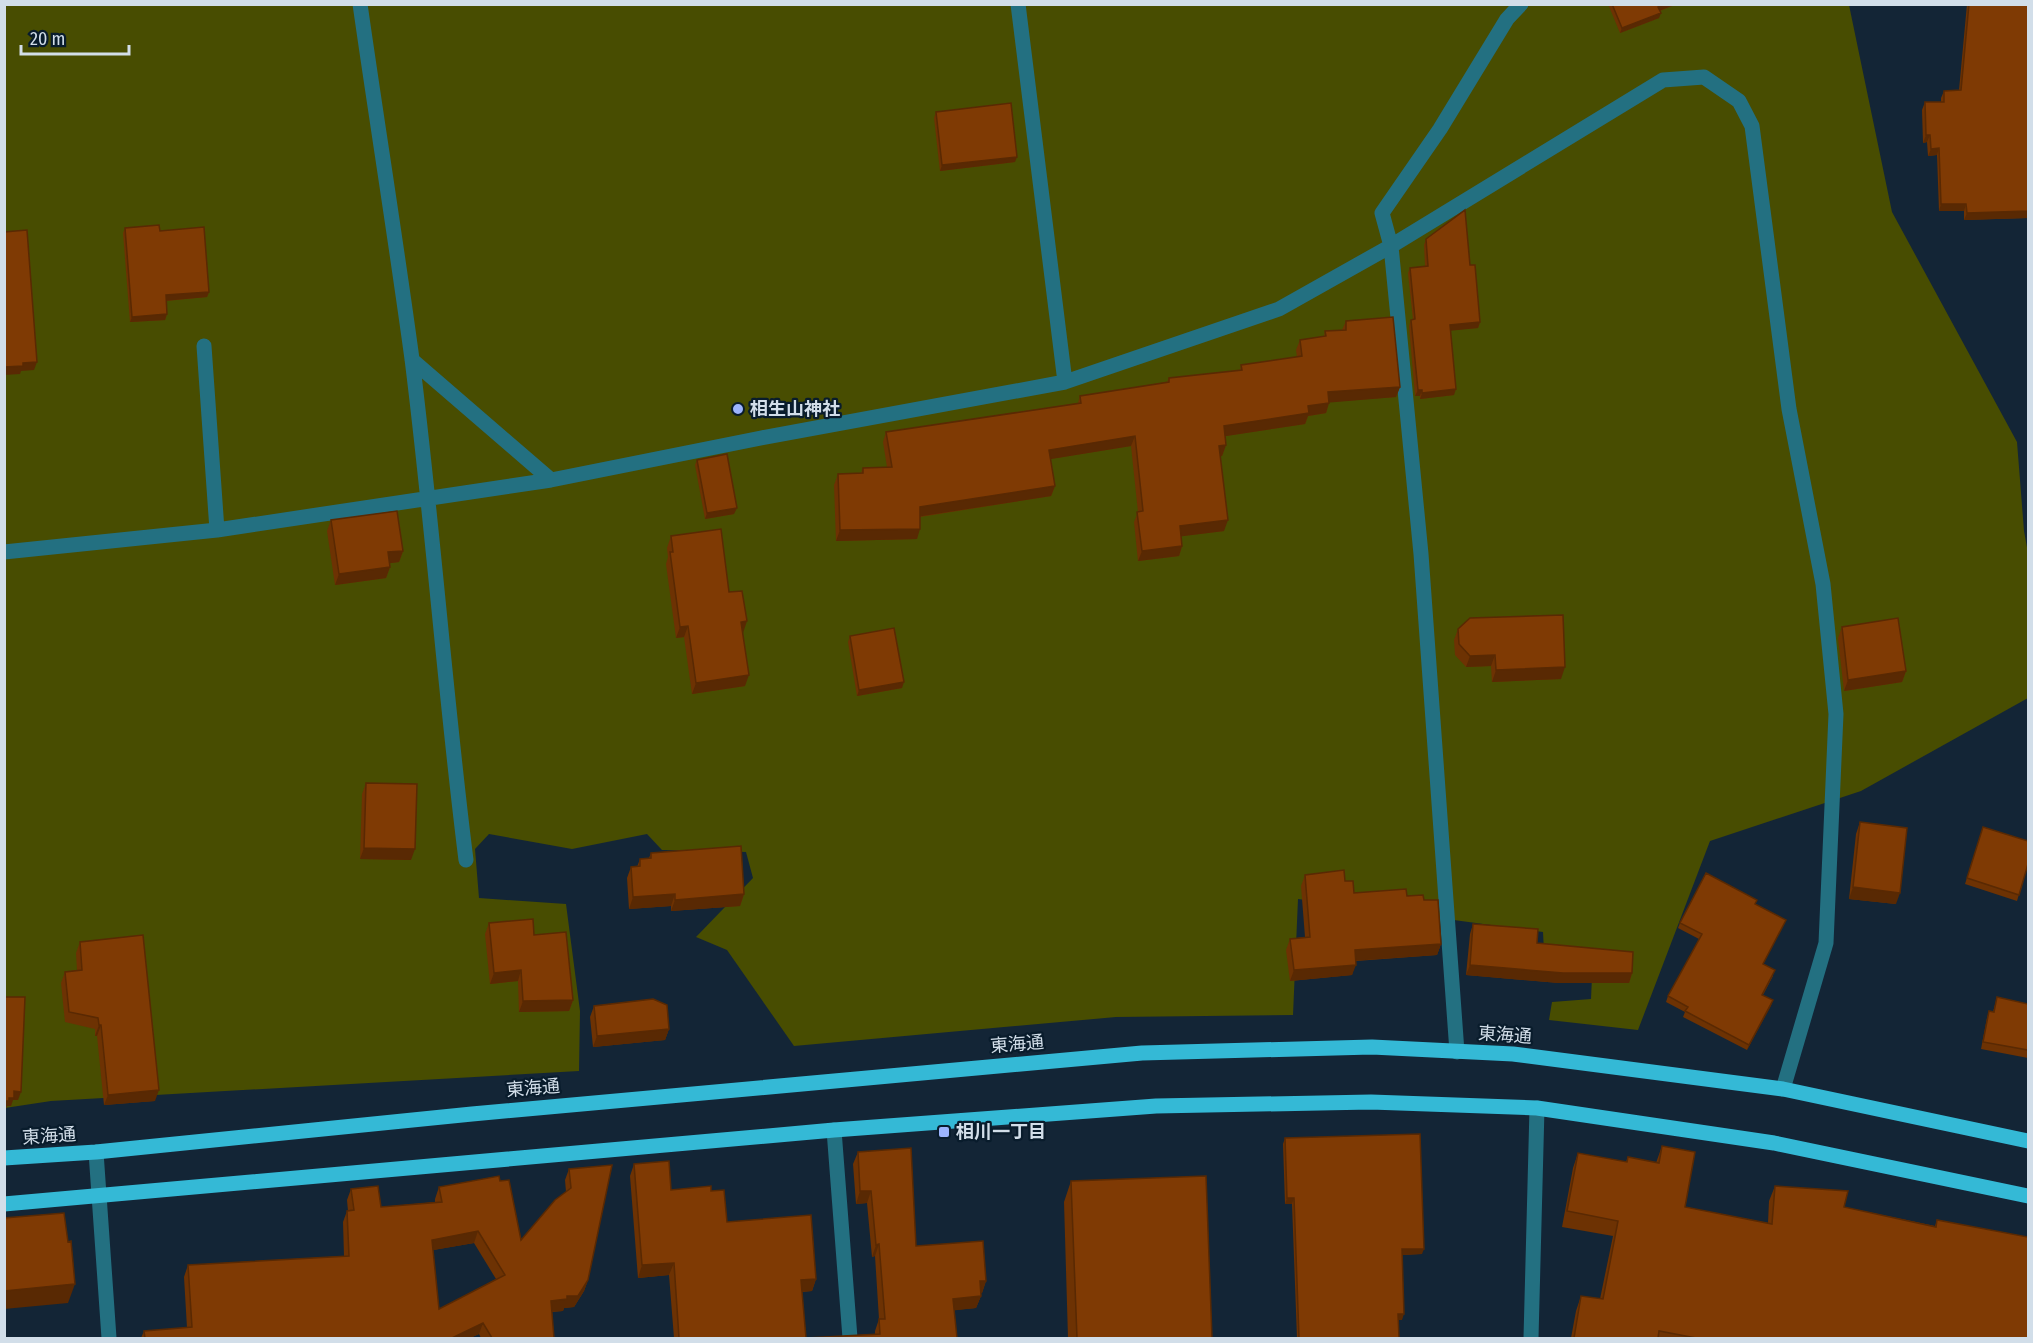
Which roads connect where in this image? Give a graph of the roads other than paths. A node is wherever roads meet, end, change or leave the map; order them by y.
1 (360, 4) edge
2 (1018, 4) edge
3 (1521, 4) edge
4 (1391, 246) junction
5 (204, 345) dead end
6 (412, 360) junction
7 (1065, 382) junction
8 (551, 480) junction
9 (426, 498) junction
10 (217, 530) junction
11 (4, 552) edge
12 (466, 860) dead end
13 (1457, 1052) junction
14 (1784, 1089) junction
15 (1537, 1108) junction
16 (834, 1130) junction
17 (2028, 1141) edge
18 (96, 1152) junction
19 (4, 1158) edge
20 (99, 1195) junction
21 (2028, 1196) edge
22 (4, 1204) edge
23 (109, 1338) edge
24 (850, 1338) edge
25 (1531, 1338) edge

1 - 6 street
2 - 7 street
3 - 4 street
4 - 7 street
4 - 13 street
4 - 14 street
5 - 10 street
6 - 8 street
6 - 9 street
7 - 8 street
8 - 9 street
9 - 10 street
9 - 12 street
10 - 11 street
13 - 14 main road, 東海通
13 - 18 main road, 東海通
14 - 17 main road, 東海通
15 - 16 main road
15 - 21 main road
15 - 25 street
16 - 20 main road
16 - 24 street
18 - 19 main road, 東海通
18 - 20 street
20 - 22 main road
20 - 23 street

